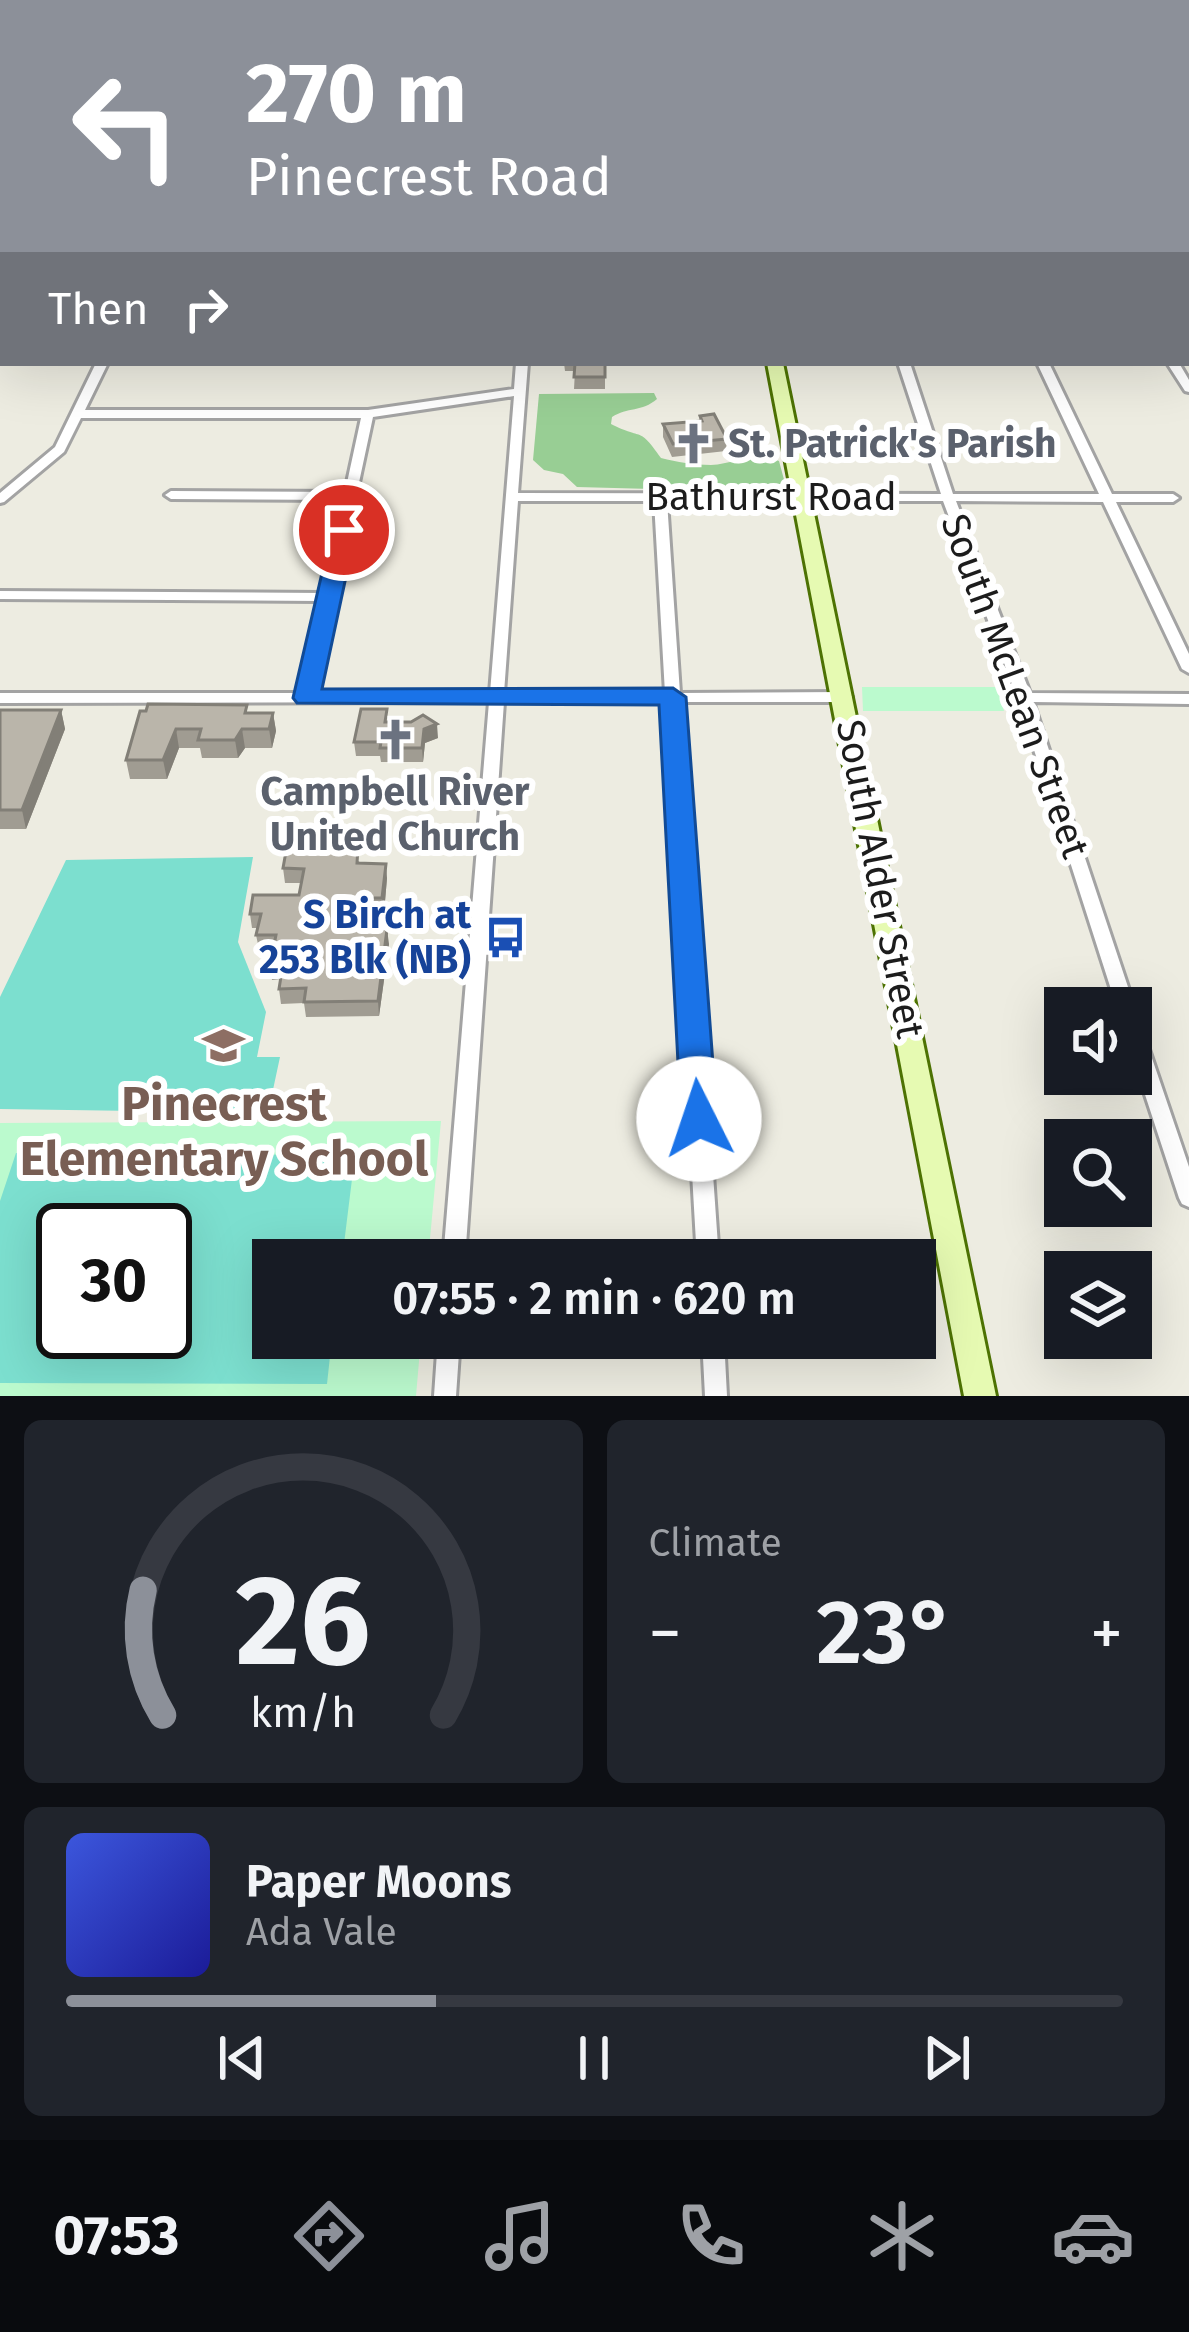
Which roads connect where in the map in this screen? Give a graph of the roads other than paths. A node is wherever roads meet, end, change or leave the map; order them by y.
1 (101, 366) edge
2 (522, 366) edge
3 (776, 366) edge
4 (905, 366) edge
5 (1044, 366) edge
6 (520, 392) junction
7 (77, 414) junction
8 (368, 414) junction
9 (171, 495) dead end
10 (351, 496) junction
11 (513, 497) junction
12 (660, 497) junction
13 (802, 497) junction
14 (948, 497) junction
15 (1106, 498) junction
16 (1173, 498) dead end
17 (0, 499) edge
18 (0, 595) edge
19 (329, 597) junction
20 (1189, 669) edge
21 (494, 697) junction
22 (673, 697) junction
23 (844, 697) junction
24 (1024, 697) junction
25 (0, 698) edge
26 (307, 698) junction
27 (1189, 699) edge
28 (1119, 987) edge
29 (1152, 1086) edge
30 (1189, 1198) edge
31 (455, 1239) edge
32 (707, 1239) edge
33 (448, 1359) edge
34 (713, 1359) edge
35 (445, 1396) edge
36 (716, 1396) edge
37 (980, 1396) edge

1 - 7 street
2 - 6 street
3 - 13 street, South Alder Street
4 - 14 street, South McLean Street
5 - 15 street
6 - 8 street
6 - 11 street
7 - 8 street
7 - 17 street
8 - 10 street
9 - 10 street
10 - 19 street
11 - 12 street, Bathurst Road
11 - 21 street
12 - 13 street, Bathurst Road
12 - 22 street
13 - 14 street, Bathurst Road
13 - 23 street, South Alder Street
14 - 15 street, Bathurst Road
14 - 24 street, South McLean Street
15 - 16 street, Bathurst Road
15 - 20 street
18 - 19 street
19 - 26 street
21 - 22 street
21 - 26 street
21 - 31 street
22 - 23 street
22 - 32 street
23 - 37 street, South Alder Street
24 - 27 street
24 - 28 street, South McLean Street
25 - 26 street
29 - 30 street
33 - 35 street
34 - 36 street

